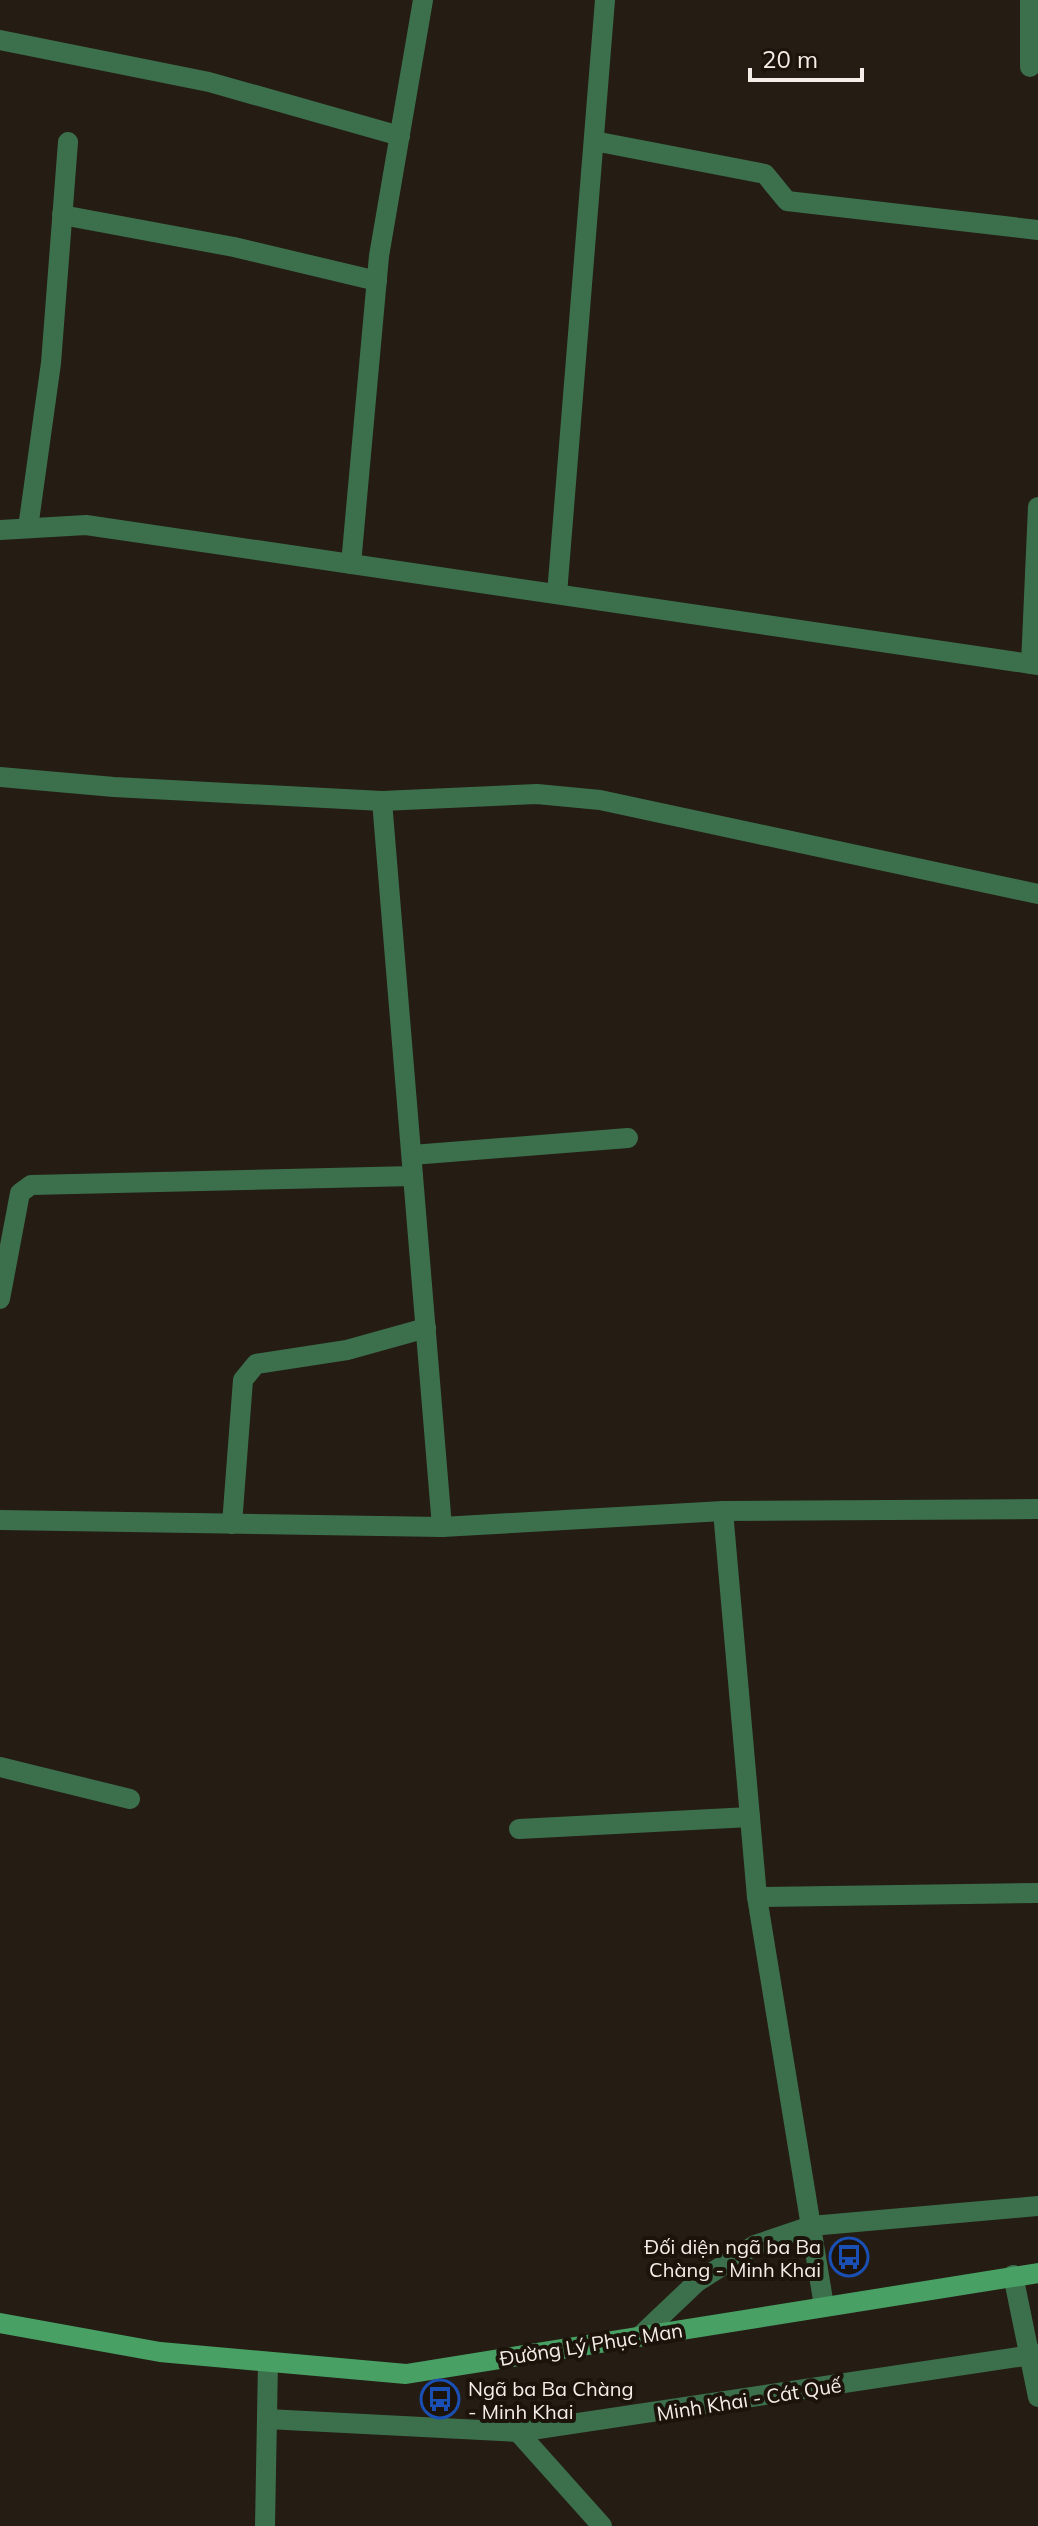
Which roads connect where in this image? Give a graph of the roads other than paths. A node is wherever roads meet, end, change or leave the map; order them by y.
1 (423, 0) edge
2 (605, 0) edge
3 (1030, 0) edge
4 (0, 40) edge
5 (1030, 67) dead end
6 (400, 136) junction
7 (594, 141) junction
8 (68, 142) dead end
9 (62, 215) junction
10 (1038, 230) edge
11 (377, 281) junction
12 (1038, 507) edge
13 (28, 528) junction
14 (0, 530) edge
15 (351, 564) junction
16 (557, 594) junction
17 (1034, 664) edge
18 (0, 777) edge
19 (382, 801) junction
20 (1038, 894) edge
21 (628, 1138) dead end
22 (412, 1166) junction
23 (0, 1299) edge
24 (426, 1328) junction
25 (1038, 1509) edge
26 (723, 1511) junction
27 (0, 1520) edge
28 (232, 1524) junction
29 (442, 1527) junction
30 (0, 1767) edge
31 (130, 1799) dead end
32 (750, 1817) junction
33 (519, 1829) dead end
34 (1038, 1893) edge
35 (757, 1897) junction
36 (1038, 2206) edge
37 (811, 2226) junction
38 (1038, 2273) edge
39 (1013, 2275) junction
40 (824, 2306) junction
41 (0, 2323) edge
42 (639, 2337) junction
43 (1034, 2354) edge
44 (268, 2362) junction
45 (1038, 2397) edge
46 (267, 2419) junction
47 (518, 2432) junction
48 (265, 2526) edge
49 (602, 2526) edge

1 - 6 street
2 - 7 street
3 - 5 street
4 - 6 street
6 - 11 street
7 - 10 street
7 - 16 street
8 - 9 street
9 - 11 street
9 - 13 street
11 - 15 street
12 - 17 street
13 - 14 street
13 - 15 street
15 - 16 street
16 - 17 street
18 - 19 street
19 - 20 street
19 - 22 street
21 - 22 street
22 - 23 street
22 - 24 street
24 - 28 street
24 - 29 street
25 - 26 street
26 - 29 street
26 - 32 street
27 - 28 street
28 - 29 street
30 - 31 street
32 - 33 street
32 - 35 street
34 - 35 street
35 - 37 street
36 - 37 street
37 - 40 street
37 - 42 street
38 - 39 main road, Đường Lý Phục Man
39 - 40 main road, Đường Lý Phục Man
39 - 43 street
40 - 42 main road, Đường Lý Phục Man
41 - 44 main road, Đường Lý Phục Man
42 - 44 main road, Đường Lý Phục Man
43 - 45 street
43 - 47 street, Minh Khai - Cát Quế
44 - 46 street
46 - 47 street, Minh Khai - Cát Quế
46 - 48 street
47 - 49 street

